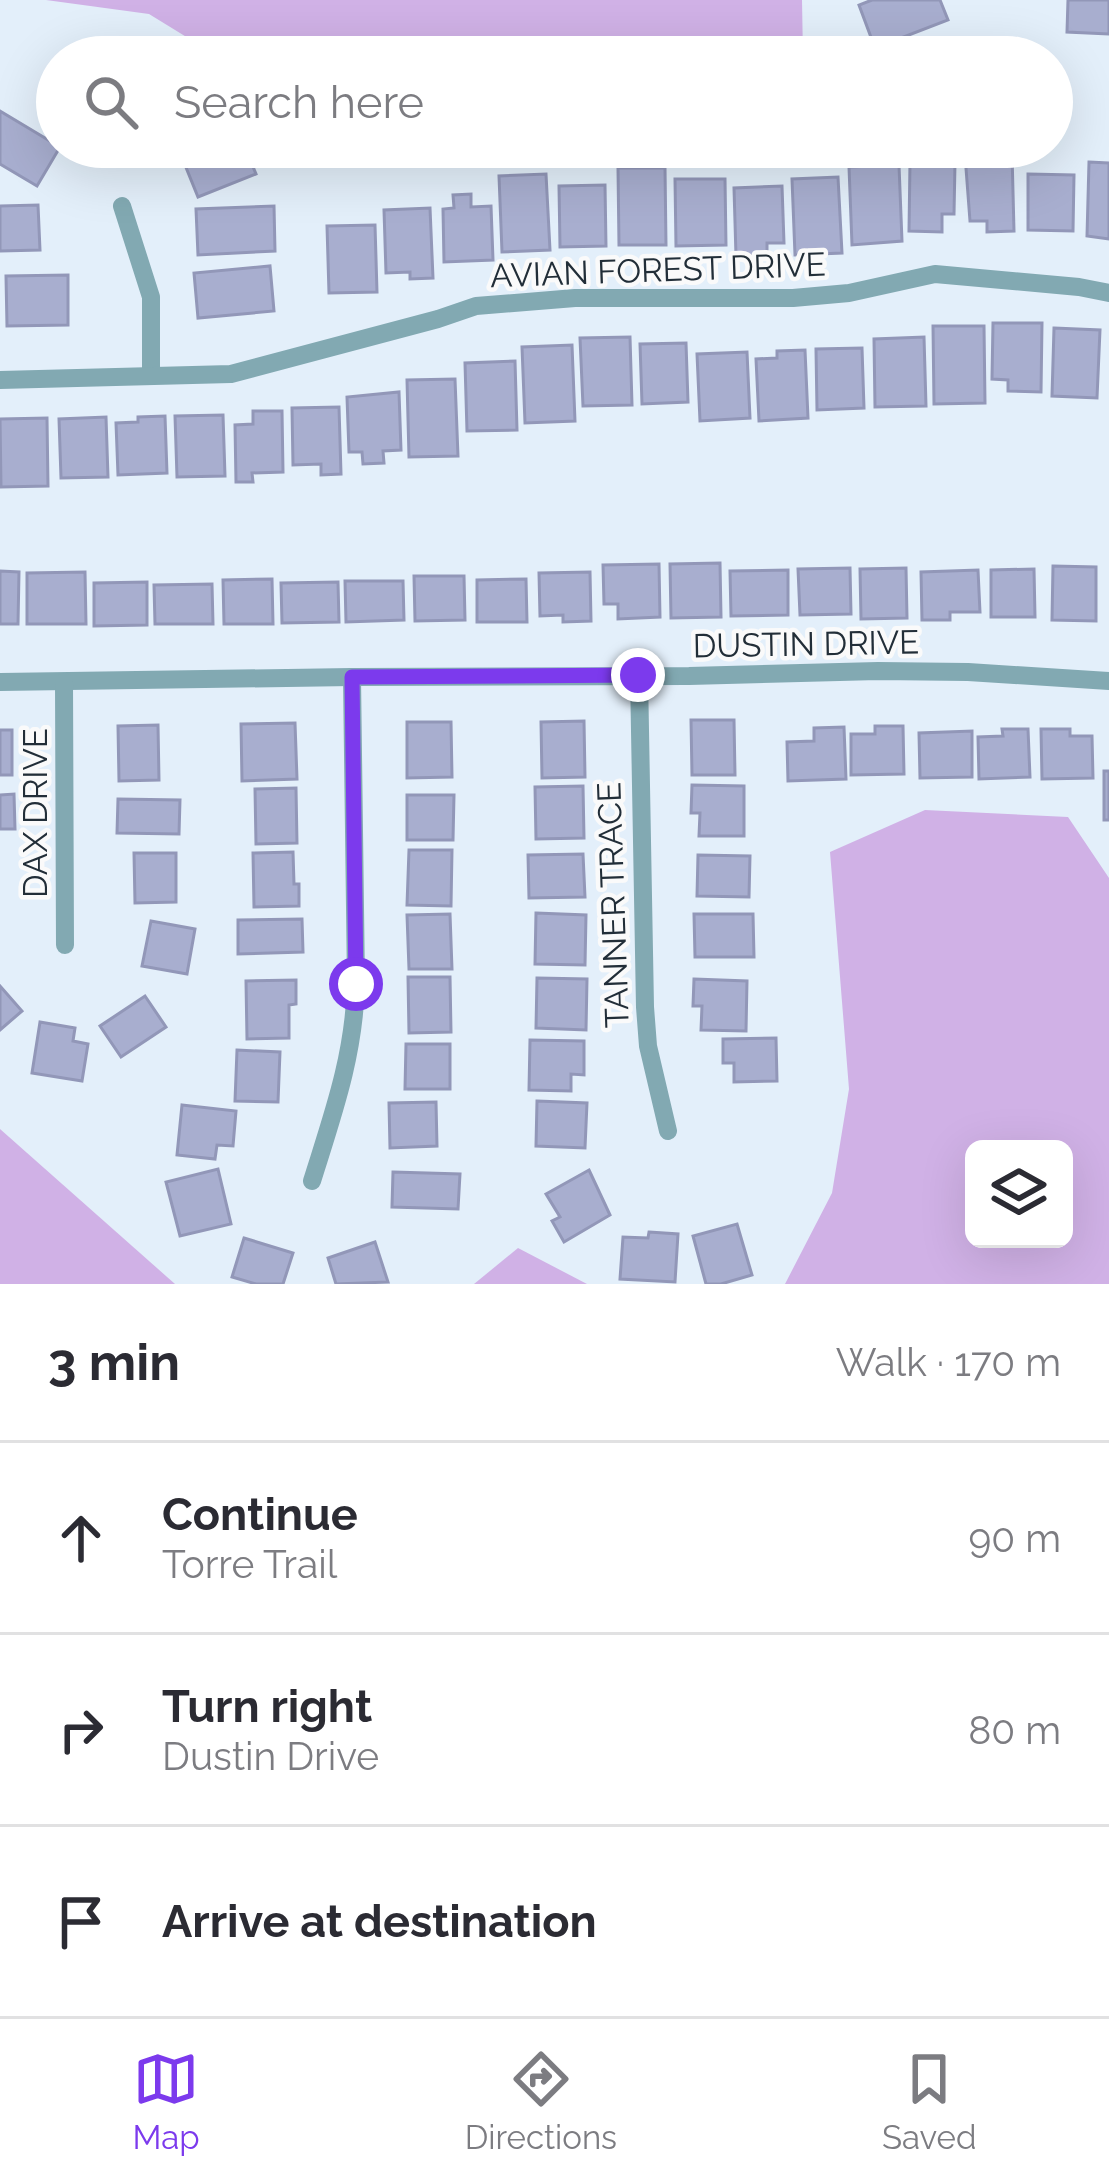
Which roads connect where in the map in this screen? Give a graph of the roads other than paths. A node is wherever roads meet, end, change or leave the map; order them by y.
1 (122, 206) dead end
2 (1109, 292) edge
3 (151, 376) junction
4 (0, 380) edge
5 (638, 675) junction
6 (352, 677) junction
7 (1109, 681) edge
8 (0, 682) edge
9 (64, 682) junction
10 (65, 945) dead end
11 (668, 1131) dead end
12 (312, 1181) dead end

1 - 3 street
2 - 3 street, AVIAN FOREST DRIVE
3 - 4 street, AVIAN FOREST DRIVE
5 - 6 street, DUSTIN DRIVE
5 - 7 street, DUSTIN DRIVE
5 - 11 street, TANNER TRACE
6 - 9 street, DUSTIN DRIVE
6 - 12 street
8 - 9 street, DUSTIN DRIVE
9 - 10 street, DAX DRIVE

